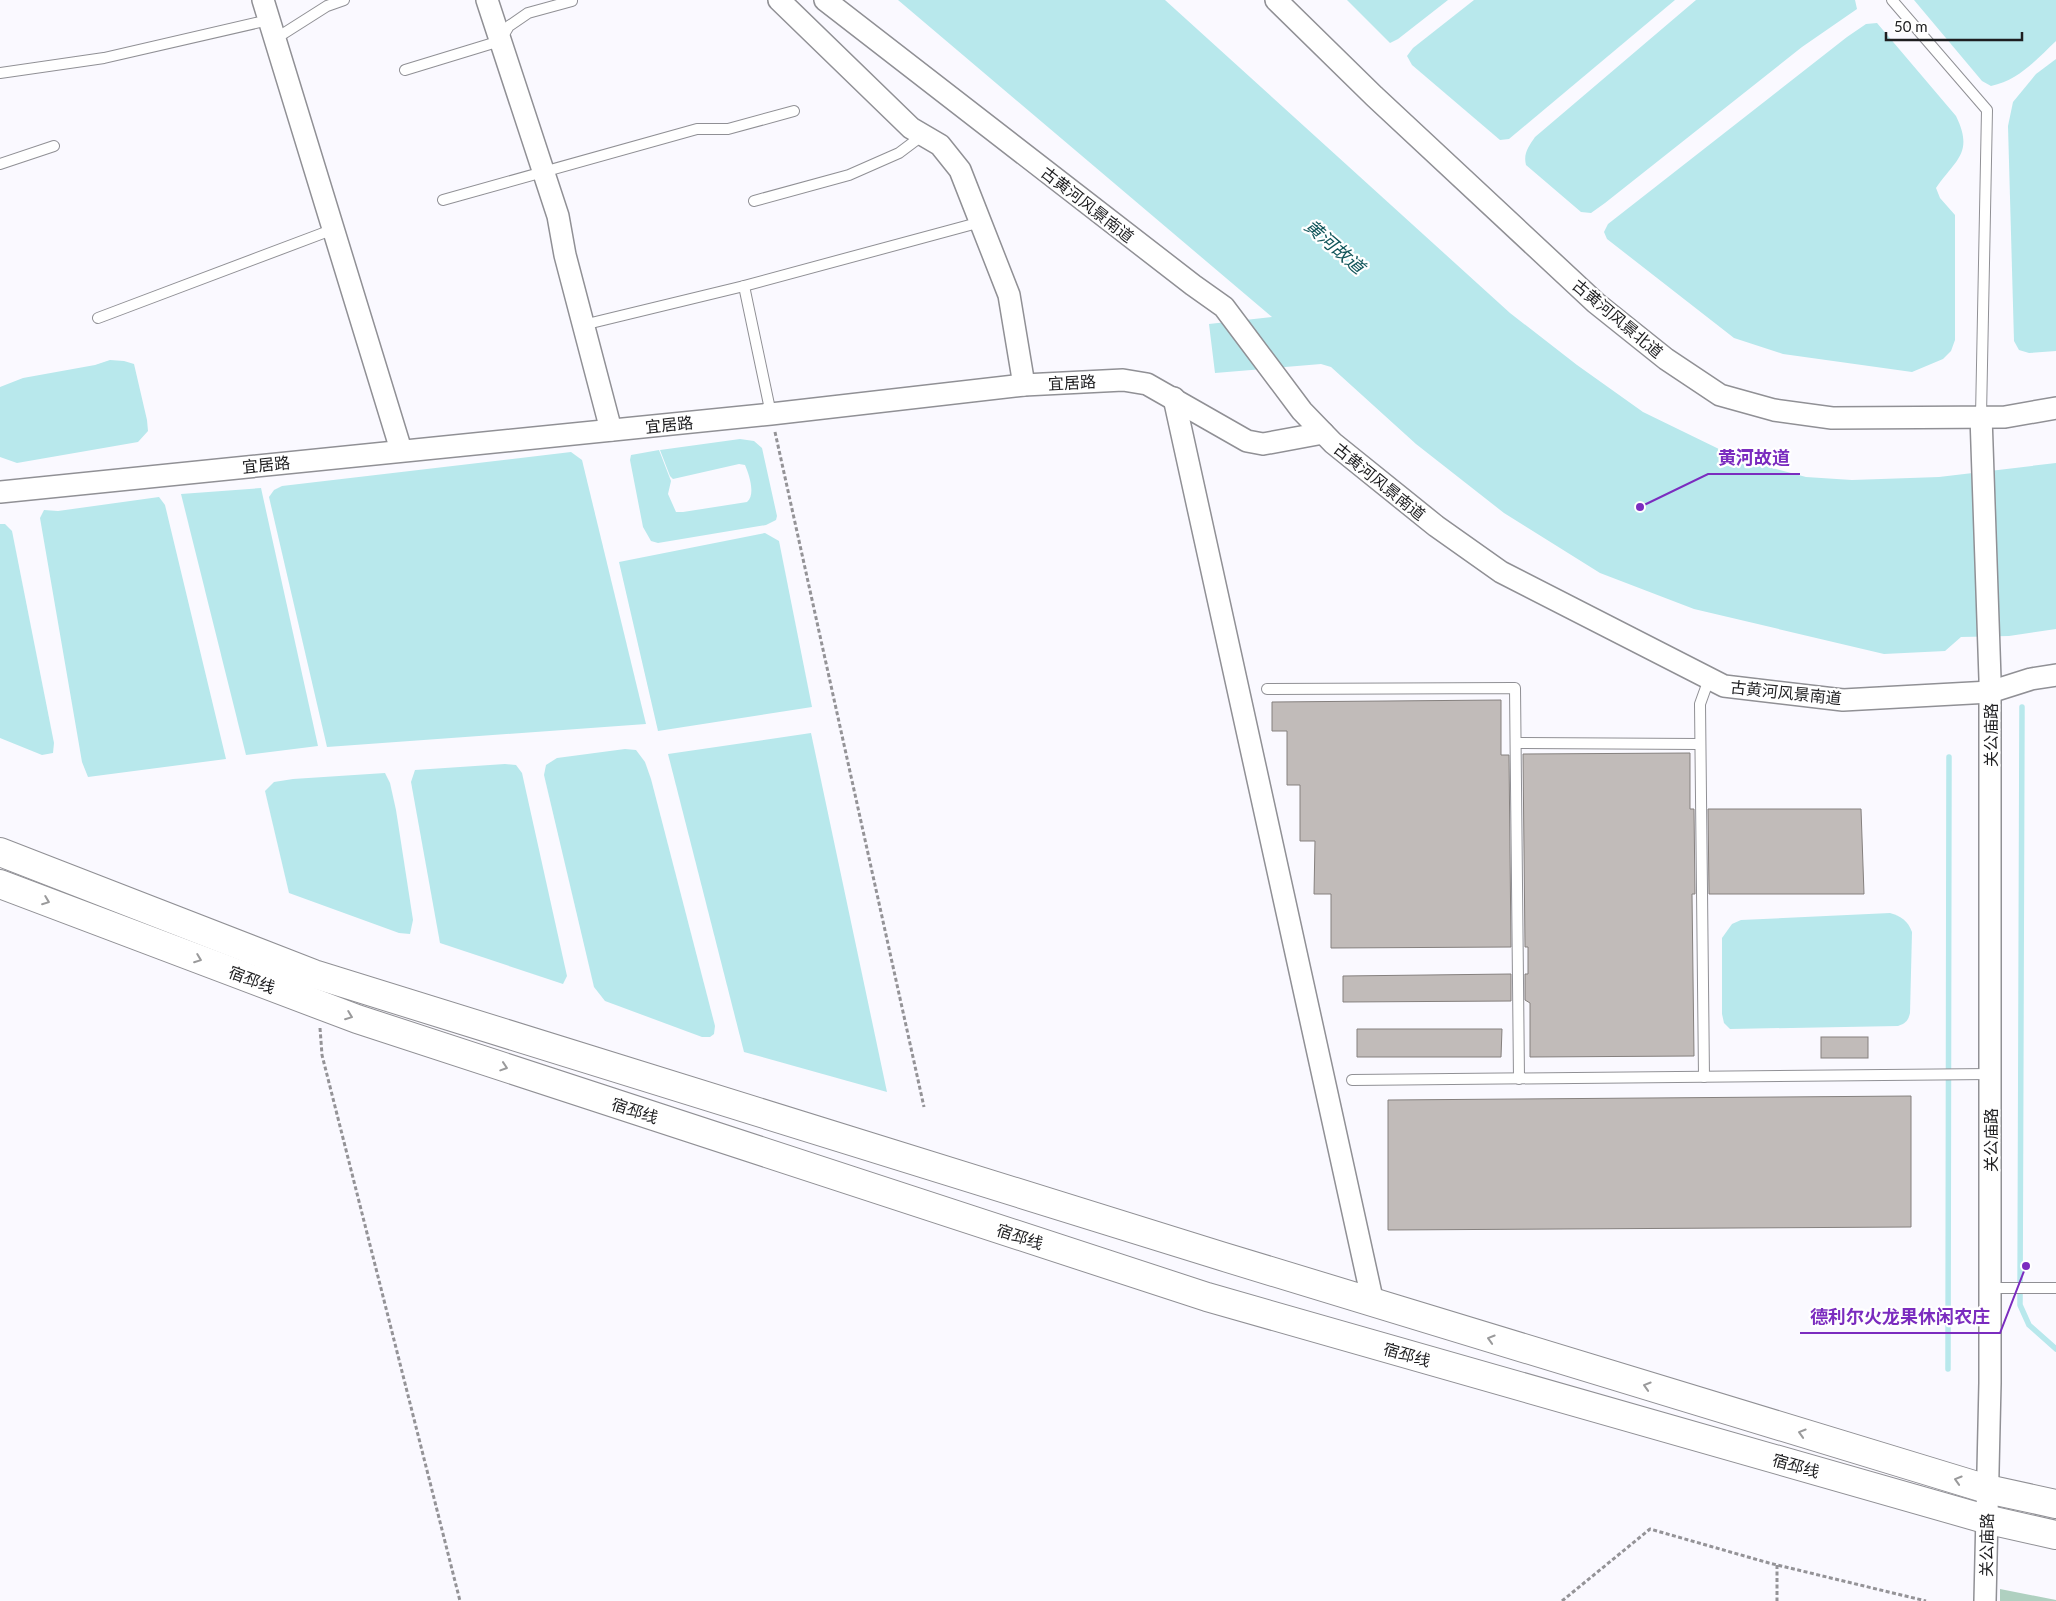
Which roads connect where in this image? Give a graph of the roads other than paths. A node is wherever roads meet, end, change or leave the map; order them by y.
1 (263, 0) edge
2 (344, 0) edge
3 (487, 0) edge
4 (779, 0) edge
5 (825, 0) edge
6 (1276, 0) edge
7 (1892, 0) edge
8 (572, 1) edge
9 (272, 30) junction
10 (500, 41) junction
11 (405, 70) dead end
12 (0, 73) edge
13 (794, 111) dead end
14 (923, 135) junction
15 (54, 146) dead end
16 (0, 164) edge
17 (543, 172) junction
18 (443, 200) dead end
19 (754, 201) dead end
20 (981, 222) junction
21 (334, 230) junction
22 (744, 286) junction
23 (98, 318) dead end
24 (583, 325) junction
25 (1024, 385) junction
26 (1174, 398) junction
27 (2056, 408) edge
28 (771, 414) junction
29 (1981, 426) junction
30 (611, 430) junction
31 (1323, 432) junction
32 (401, 450) junction
33 (0, 492) edge
34 (2056, 675) edge
35 (1709, 679) junction
36 (1990, 686) junction
37 (1267, 689) dead end
38 (1516, 744) junction
39 (1700, 744) junction
40 (0, 852) edge
41 (0, 884) edge
42 (1990, 1074) junction
43 (1704, 1077) junction
44 (1519, 1079) junction
45 (1352, 1080) dead end
46 (1990, 1288) junction
47 (2056, 1288) edge
48 (1373, 1303) junction
49 (1987, 1489) junction
50 (2056, 1504) edge
51 (1985, 1519) junction
52 (2056, 1535) edge
53 (1985, 1601) edge

1 - 9 street
2 - 9 lane
3 - 10 street
4 - 14 street
5 - 31 street, 古黄河风景南道
6 - 29 street, 古黄河风景北道
7 - 29 lane
8 - 10 lane
9 - 12 lane
9 - 21 street
10 - 11 lane
10 - 17 street
13 - 17 lane
14 - 19 lane
14 - 20 street
15 - 16 lane
17 - 18 lane
17 - 24 street
20 - 22 lane
20 - 25 street
21 - 23 lane
21 - 32 street
22 - 24 lane
22 - 28 lane
24 - 30 street
25 - 26 street, 宜居路
25 - 28 street, 宜居路
26 - 31 street, 宜居路
26 - 48 street
27 - 29 street, 古黄河风景北道
28 - 30 street, 宜居路
29 - 36 street, 关公庙路
30 - 32 street, 宜居路
31 - 35 street, 古黄河风景南道
32 - 33 street, 宜居路
34 - 36 street, 古黄河风景南道
35 - 36 street, 古黄河风景南道
35 - 39 lane
36 - 42 street, 关公庙路
37 - 38 lane
38 - 39 lane
38 - 44 lane
39 - 43 lane
40 - 48 main road, 宿邳线
41 -> 51 main road, 宿邳线
42 - 43 lane
42 - 46 street, 关公庙路
43 - 44 lane
44 - 45 lane
46 - 47 lane
46 - 49 street, 关公庙路
49 -> 48 main road, 宿邳线
49 - 50 main road, 宿邳线
49 - 51 street, 关公庙路
51 - 52 main road, 宿邳线
51 - 53 street, 关公庙路

